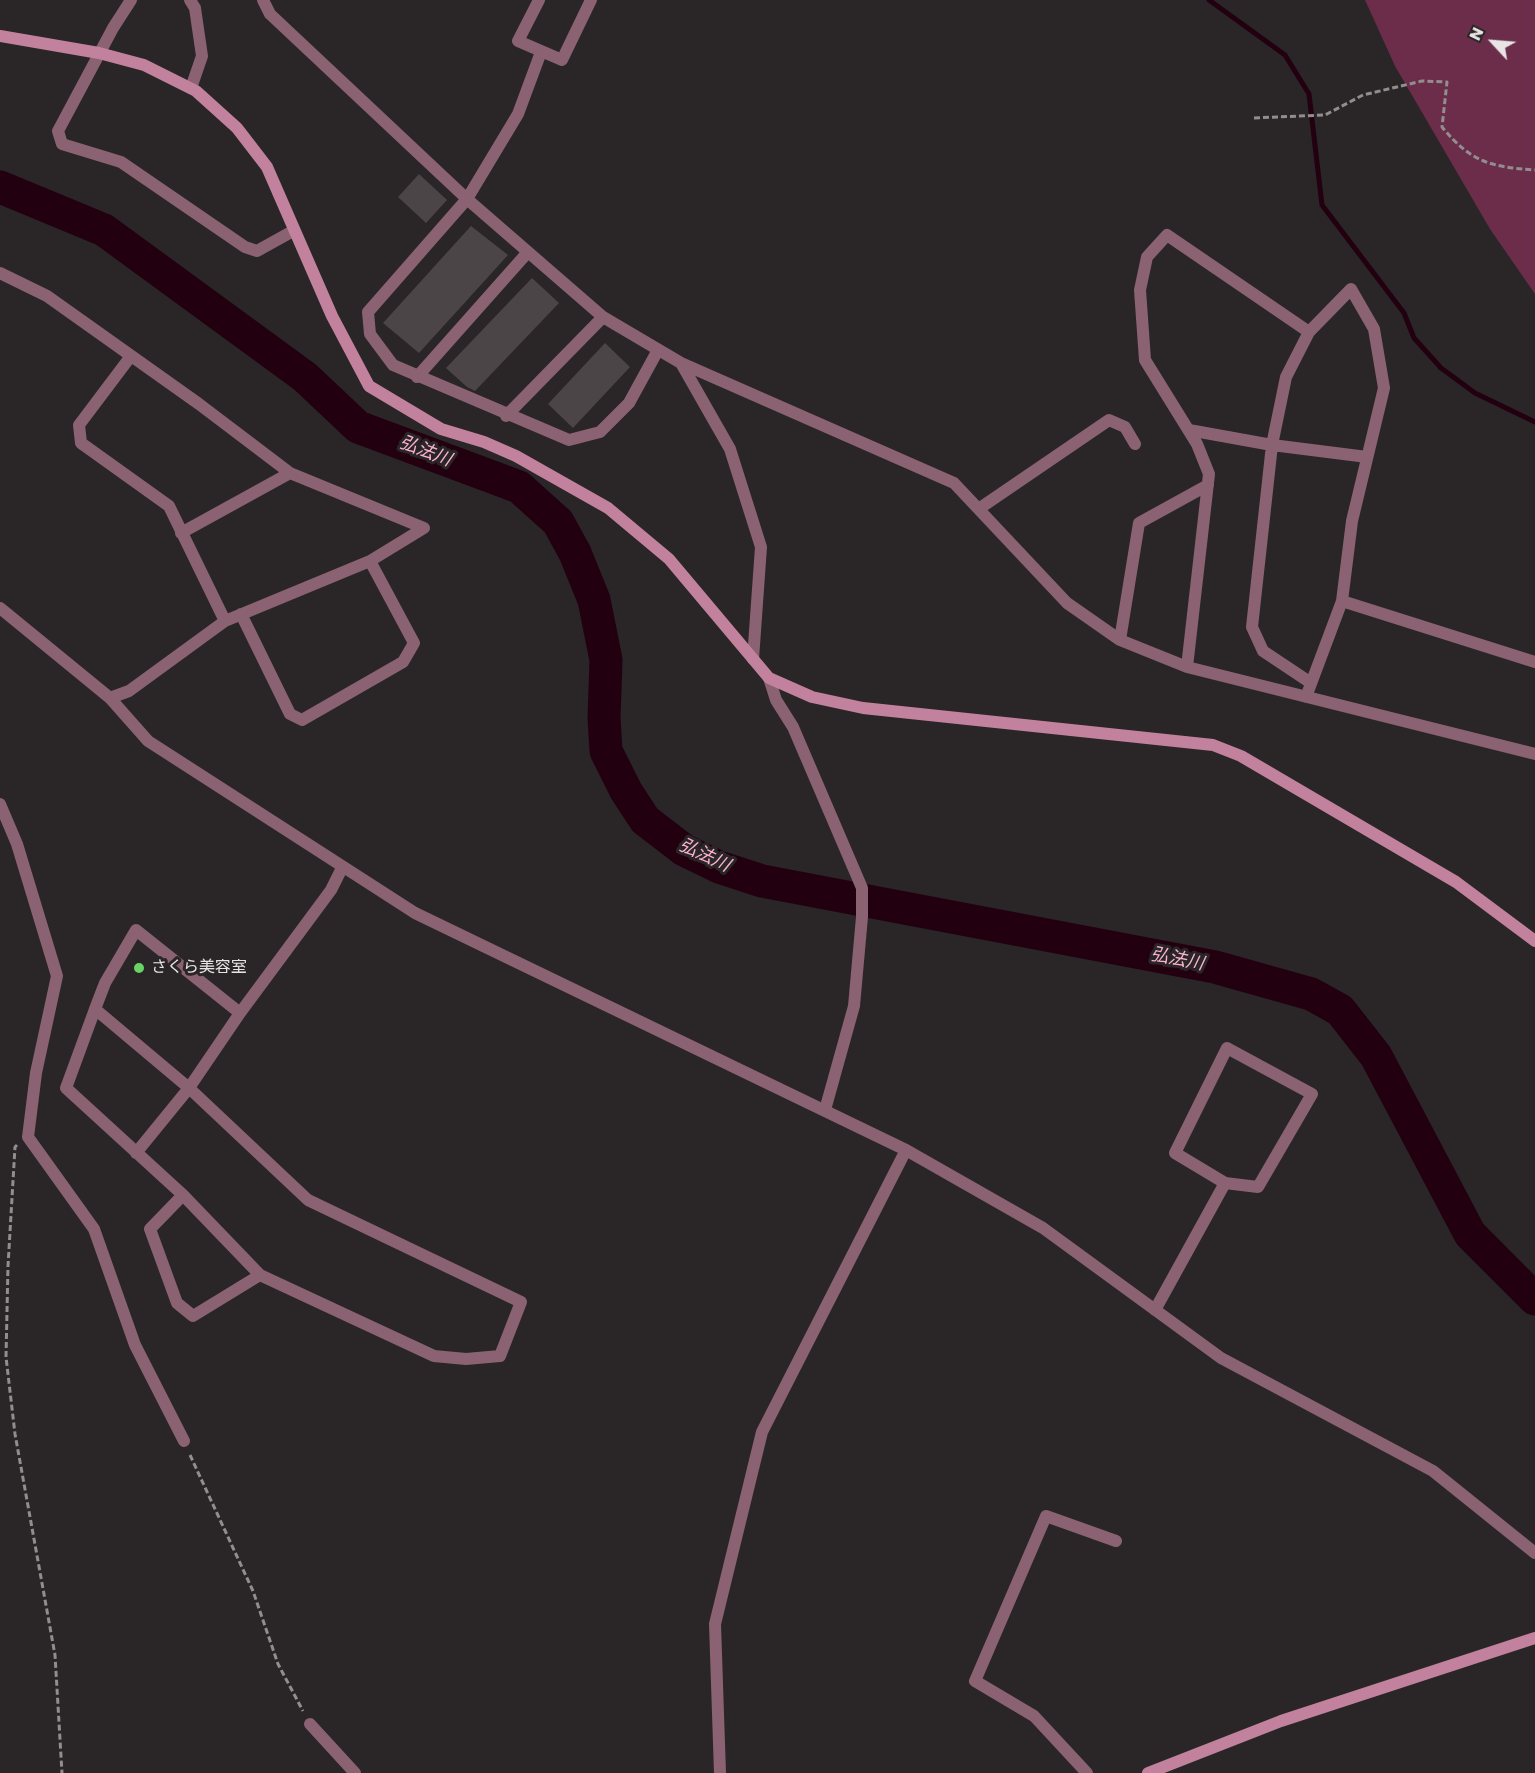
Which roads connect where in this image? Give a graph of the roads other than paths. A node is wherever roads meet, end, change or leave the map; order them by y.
1 (131, 0) edge
2 (190, 0) edge
3 (263, 0) edge
4 (539, 0) edge
5 (591, 0) edge
6 (0, 36) edge
7 (541, 52) junction
8 (99, 53) junction
9 (191, 88) junction
10 (467, 199) junction
11 (293, 231) junction
12 (528, 252) junction
13 (0, 273) edge
14 (603, 317) junction
15 (1309, 332) junction
16 (658, 350) junction
17 (131, 356) junction
18 (681, 363) junction
19 (417, 377) junction
20 (507, 416) junction
21 (1189, 430) junction
22 (1135, 444) dead end
23 (1272, 445) junction
24 (1367, 457) junction
25 (290, 473) junction
26 (1208, 485) junction
27 (980, 508) junction
28 (181, 533) junction
29 (370, 561) junction
30 (1342, 601) junction
31 (0, 608) edge
32 (241, 614) junction
33 (225, 621) junction
34 (1120, 640) junction
35 (753, 659) junction
36 (1535, 662) edge
37 (1186, 667) junction
38 (769, 678) junction
39 (1311, 683) junction
40 (1306, 697) junction
41 (110, 698) junction
42 (1535, 754) edge
43 (0, 804) edge
44 (342, 868) junction
45 (1535, 941) edge
46 (95, 1009) junction
47 (240, 1013) junction
48 (189, 1088) junction
49 (825, 1110) junction
50 (906, 1150) junction
51 (136, 1153) junction
52 (1225, 1183) junction
53 (183, 1195) junction
54 (260, 1275) junction
55 (1155, 1310) junction
56 (184, 1441) road end
57 (1116, 1541) dead end
58 (1535, 1553) edge
59 (1535, 1638) edge
60 (310, 1724) road end
61 (355, 1773) edge
62 (720, 1773) edge
63 (1087, 1773) edge
64 (1148, 1773) edge

1 - 8 street
2 - 9 street
3 - 10 street
4 - 7 street
5 - 7 street
6 - 8 street
7 - 10 street
8 - 9 street
8 - 11 street
9 - 11 street
10 - 12 street
10 - 19 street
11 - 35 street
12 - 14 street
12 - 19 street
13 - 17 street
14 - 16 street
14 - 20 street
15 - 21 street
15 - 23 street
15 - 24 street
16 - 18 street
16 - 20 street
17 - 25 street
17 - 28 street
18 - 27 street
18 - 35 street
19 - 20 street
21 - 23 street
21 - 26 street
22 - 27 street
23 - 24 street
23 - 39 street
24 - 30 street
25 - 28 street
25 - 29 street
26 - 34 street
26 - 37 street
27 - 34 street
28 - 33 street
29 - 32 street
29 - 32 street
30 - 36 street
30 - 39 street
31 - 41 street
32 - 33 street
33 - 41 street
34 - 37 street
35 - 38 street
37 - 40 street
38 - 45 street
38 - 49 street
39 - 40 street
40 - 42 street
41 - 44 street
43 - 56 street
44 - 47 street
44 - 49 street
46 - 47 street
46 - 48 street
46 - 51 street
47 - 48 street
48 - 51 street
48 - 54 street
49 - 50 street
50 - 55 street
50 - 62 street
51 - 53 street
52 - 52 street
52 - 55 street
53 - 54 street
53 - 54 street
55 - 58 street
57 - 63 street
59 - 64 street
60 - 61 street

